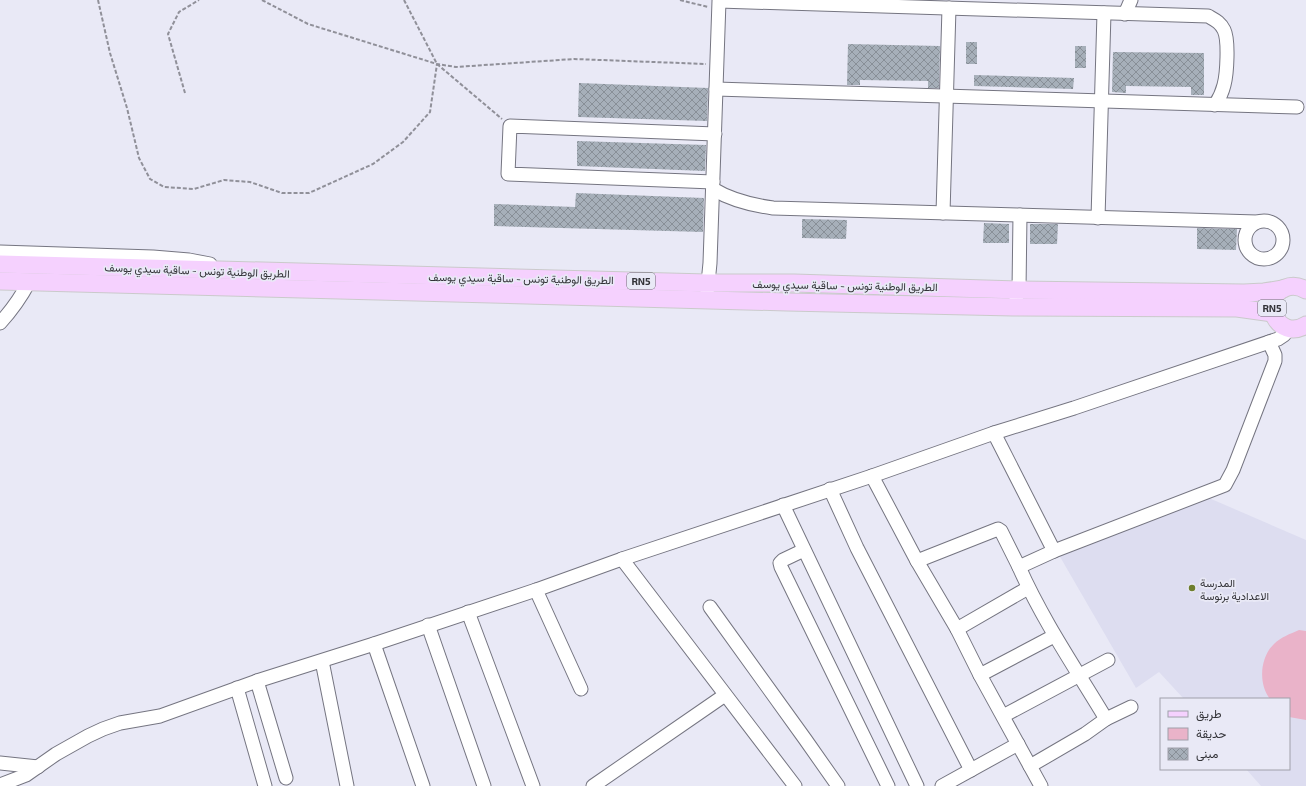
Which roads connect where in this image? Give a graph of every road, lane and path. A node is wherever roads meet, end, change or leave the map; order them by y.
1 (98, 0) edge
2 (199, 0) edge
3 (262, 0) edge
4 (404, 0) edge
5 (680, 0) edge
6 (1131, 0) edge
7 (949, 8) junction
8 (719, 9) junction
9 (1104, 13) junction
10 (1125, 14) junction
11 (438, 64) junction
12 (717, 65) junction
13 (716, 89) junction
14 (185, 93) dead end
15 (947, 96) junction
16 (1102, 101) junction
17 (1215, 105) junction
18 (1298, 107) dead end
19 (510, 126) junction
20 (715, 134) junction
21 (713, 185) junction
22 (943, 213) junction
23 (1020, 215) junction
24 (1098, 218) junction
25 (1257, 222) dead end
26 (0, 252) edge
27 (0, 264) edge
28 (231, 271) junction
29 (0, 281) edge
30 (29, 282) junction
31 (708, 283) junction
32 (1283, 289) junction
33 (1019, 290) junction
34 (1306, 290) edge
35 (706, 300) junction
36 (1013, 307) junction
37 (1281, 322) junction
38 (0, 323) edge
39 (1306, 326) edge
40 (1271, 341) junction
41 (994, 433) junction
42 (872, 476) junction
43 (830, 489) junction
44 (783, 505) junction
45 (804, 550) junction
46 (1054, 551) junction
47 (622, 559) junction
48 (917, 561) junction
49 (1019, 567) junction
50 (1028, 588) junction
51 (536, 590) junction
52 (710, 607) dead end
53 (468, 612) junction
54 (428, 625) junction
55 (957, 629) junction
56 (1054, 636) junction
57 (374, 644) junction
58 (1108, 660) dead end
59 (322, 661) junction
60 (980, 675) junction
61 (1080, 675) junction
62 (257, 681) junction
63 (237, 688) junction
64 (581, 689) dead end
65 (725, 695) junction
66 (1131, 707) dead end
67 (1003, 716) junction
68 (1106, 719) junction
69 (1018, 744) junction
70 (0, 762) edge
71 (1030, 766) junction
72 (38, 767) junction
73 (970, 770) junction
74 (286, 778) dead end
75 (0, 785) edge
76 (265, 786) edge
77 (347, 786) edge
78 (423, 786) edge
79 (484, 786) edge
80 (533, 786) edge
81 (593, 786) edge
82 (794, 786) edge
83 (838, 786) edge
84 (888, 786) edge
85 (917, 786) edge
86 (942, 786) edge
87 (1041, 786) edge

1 - 11 path
2 - 14 path
3 - 11 path
4 - 11 path
5 - 8 path
6 - 10 street
7 - 8 street
7 - 9 street
7 - 15 street
8 - 12 street
9 - 10 street
9 - 16 street
10 - 17 street
11 - 12 path
11 - 19 path
12 - 13 street
13 - 15 street
13 - 20 street
15 - 16 street
15 - 22 street
16 - 17 street
16 - 24 street
17 - 18 street
19 - 20 street
19 - 21 street
20 - 21 street
21 - 22 street
21 - 31 street
22 - 23 street
23 - 24 street
23 - 33 street
24 - 25 street
26 - 28 street
27 - 28 main road, الطريق الوطنية تونس - ساقية سيدي يوسف / RN5
28 - 31 main road, الطريق الوطنية تونس - ساقية سيدي يوسف / RN5
29 - 30 main road, الطريق الوطنية تونس - ساقية سيدي يوسف / RN5
30 - 35 main road, الطريق الوطنية تونس - ساقية سيدي يوسف / RN5
30 - 38 street
31 - 33 main road, الطريق الوطنية تونس - ساقية سيدي يوسف / RN5
31 - 35 street
32 - 33 main road, الطريق الوطنية تونس - ساقية سيدي يوسف / RN5
32 - 34 main road, RN5
32 - 37 main road, RN5
33 - 36 street
35 - 36 main road, الطريق الوطنية تونس - ساقية سيدي يوسف / RN5
36 - 37 main road, الطريق الوطنية تونس - ساقية سيدي يوسف / RN5
37 - 39 main road, RN5
37 - 40 street
40 - 41 street
40 - 46 street
41 - 42 street
41 - 46 street
42 - 43 street
42 - 48 street
43 - 44 street
43 - 73 street
44 - 45 street
44 - 47 street
45 - 84 street
45 - 85 street
46 - 49 street
47 - 51 street
47 - 65 street
48 - 49 street
48 - 55 street
49 - 50 street
50 - 55 street
50 - 56 street
51 - 53 street
51 - 64 street
52 - 83 street
53 - 54 street
53 - 80 street
54 - 57 street
54 - 79 street
55 - 60 street
56 - 60 street
56 - 61 street
57 - 59 street
57 - 78 street
58 - 61 street
59 - 62 street
59 - 77 street
60 - 67 street
61 - 67 street
61 - 68 street
62 - 63 street
62 - 74 street
63 - 72 street
63 - 76 street
65 - 81 street
65 - 82 street
66 - 68 street
67 - 69 street
68 - 71 street
69 - 71 street
69 - 73 street
70 - 72 street
71 - 87 street
72 - 75 street
73 - 86 street

